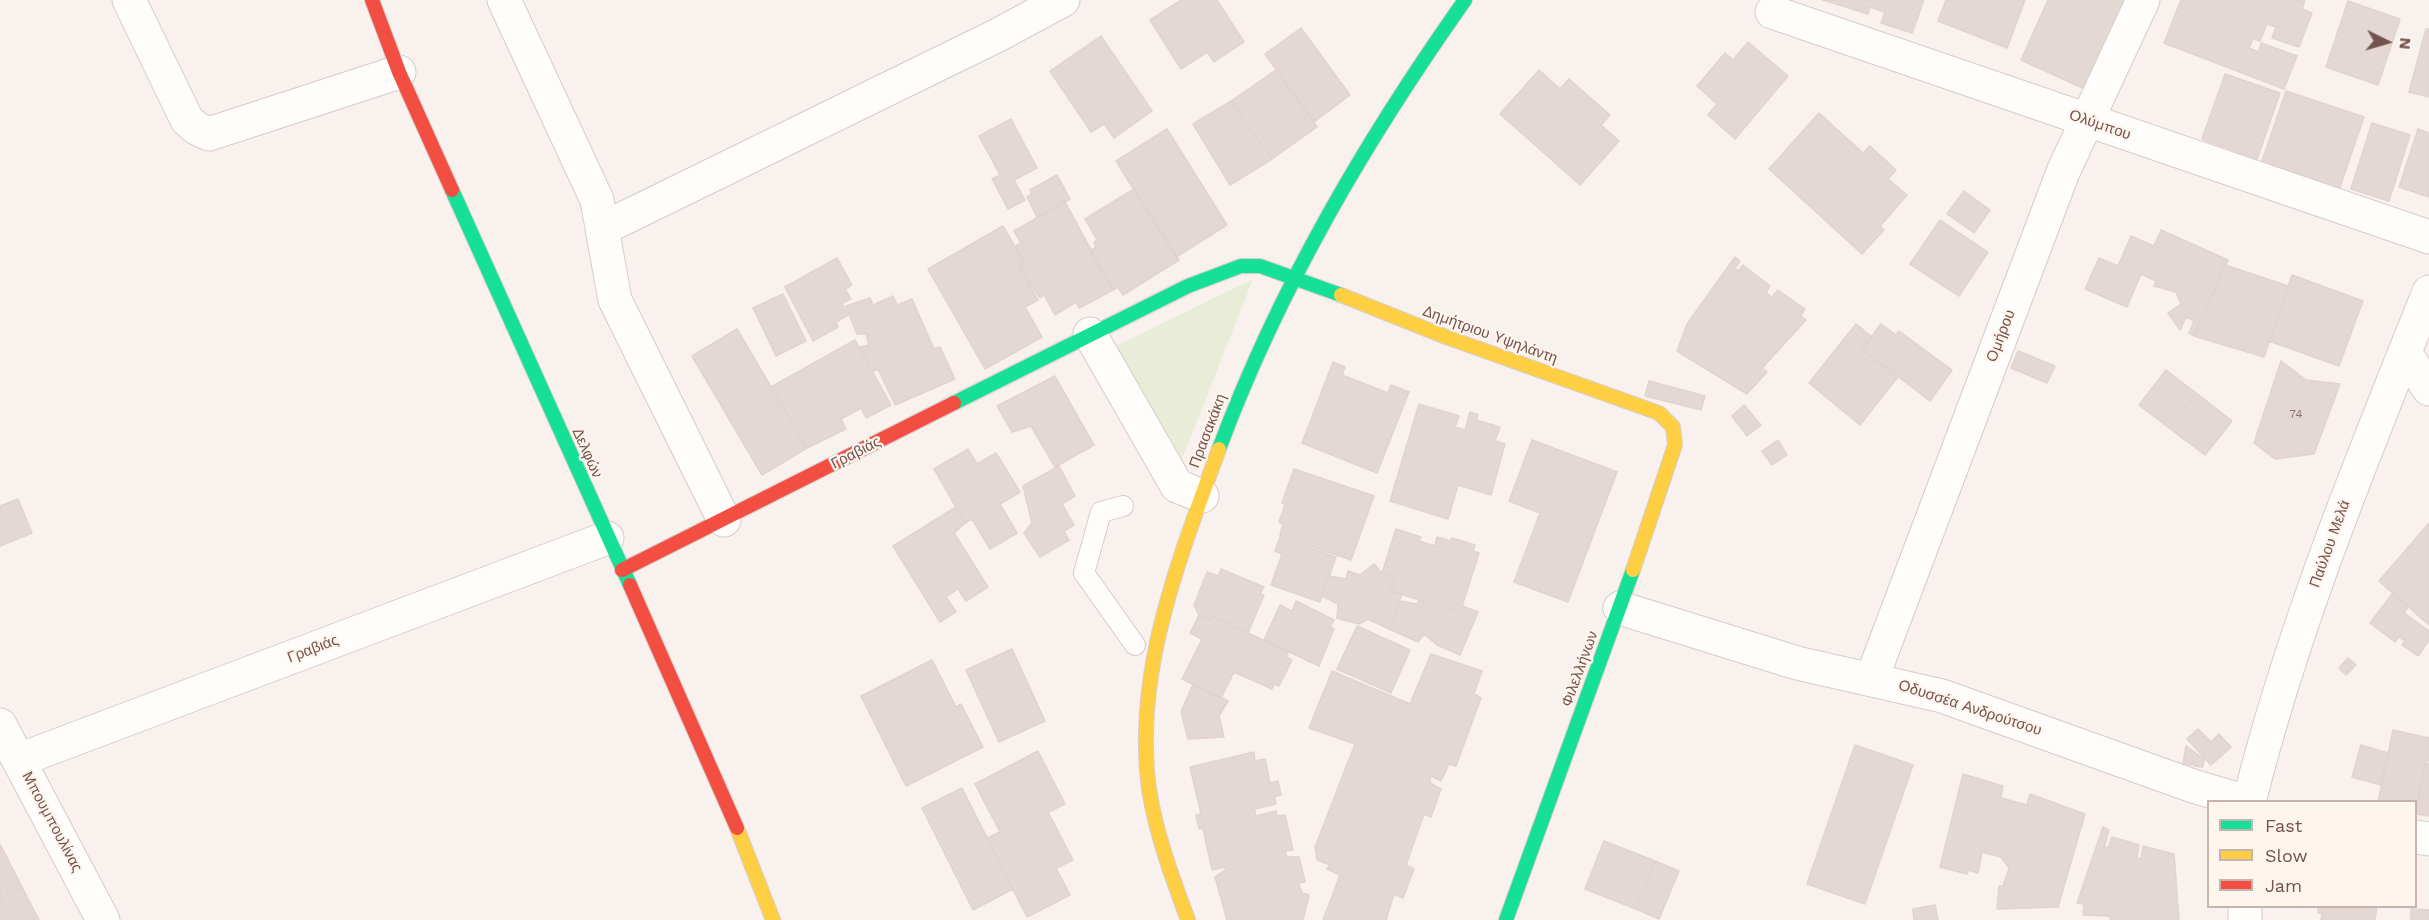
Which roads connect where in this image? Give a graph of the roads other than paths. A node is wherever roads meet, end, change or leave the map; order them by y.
1 (129, 0) edge
2 (372, 0) edge
3 (504, 0) edge
4 (1063, 0) edge
5 (1465, 0) edge
6 (2143, 0) edge
7 (1772, 12) dead end
8 (399, 72) junction
9 (2087, 120) junction
10 (602, 229) junction
11 (2429, 237) edge
12 (1293, 276) junction
13 (2429, 292) edge
14 (1090, 334) junction
15 (2404, 353) junction
16 (2429, 389) edge
17 (1672, 427) joint
18 (1202, 496) junction
19 (1123, 506) dead end
20 (724, 520) junction
21 (607, 538) junction
22 (622, 570) junction
23 (1620, 608) junction
24 (1135, 645) dead end
25 (1872, 678) junction
26 (0, 725) edge
27 (19, 760) junction
28 (2244, 800) edge
29 (2248, 800) edge
30 (104, 920) edge
31 (773, 920) edge
32 (1188, 920) edge
33 (1506, 920) edge

1 - 8 street
2 - 8 street, Δελφών
3 - 10 street
4 - 10 street
5 - 12 street, Πρασακάκη
6 - 9 street, Ομήρου
7 - 9 street, Ολύμπου
8 - 21 street, Δελφών
9 - 11 street, Ολύμπου
9 - 25 street, Ομήρου
10 - 20 street
12 - 14 street, Γραβιάς
12 - 17 street, Δημήτριου Υψηλάντη
12 - 18 street, Πρασακάκη
13 - 15 street, Παύλου Μελά
14 - 18 street
14 - 20 street, Γραβιάς
15 - 16 street
15 - 29 street, Παύλου Μελά
17 - 23 street, Φιλελλήνων
18 - 32 street, Πρασακάκη
19 - 24 lane
20 - 22 street, Γραβιάς
21 - 22 street, Δελφών
21 - 27 street, Γραβιάς
22 - 31 street, Δελφών
23 - 25 street, Οδυσσέα Ανδρούτσου
23 - 33 street, Φιλελλήνων
25 - 28 street, Οδυσσέα Ανδρούτσου
26 - 27 street, Μπουμπουλίνας
27 - 30 street, Μπουμπουλίνας

